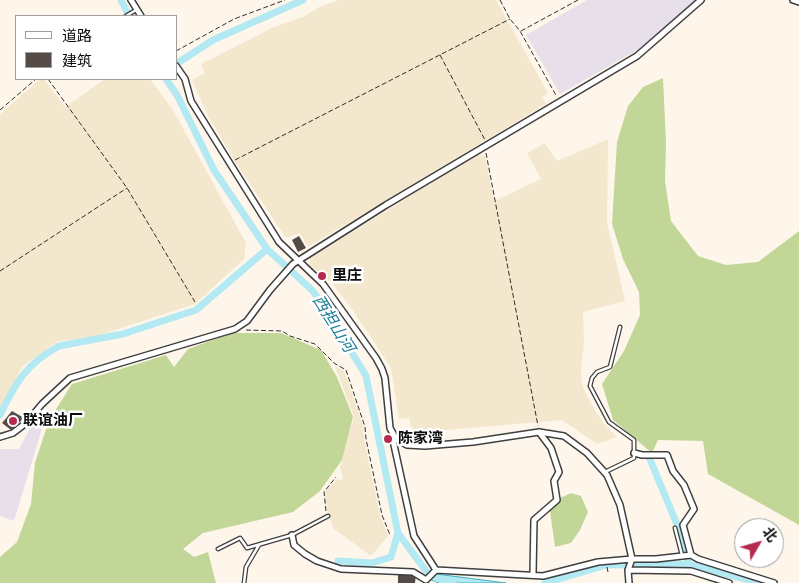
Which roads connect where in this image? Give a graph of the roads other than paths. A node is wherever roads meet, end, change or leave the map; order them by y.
1 (131, 0) edge
2 (701, 0) edge
3 (793, 0) edge
4 (799, 2) edge
5 (136, 10) junction
6 (128, 15) edge
7 (140, 15) edge
8 (178, 68) edge
9 (295, 262) junction
10 (620, 327) dead end
11 (390, 428) junction
12 (539, 432) junction
13 (0, 437) edge
14 (634, 453) junction
15 (605, 472) junction
16 (328, 516) road end
17 (675, 528) dead end
18 (292, 535) junction
19 (260, 544) junction
20 (218, 549) dead end
21 (691, 555) junction
22 (683, 556) junction
23 (632, 559) junction
24 (436, 570) junction
25 (628, 570) junction
26 (533, 574) junction
27 (244, 583) edge
28 (629, 583) edge
29 (729, 583) edge
30 (774, 583) edge

1 - 5 street
2 - 9 street
3 - 4 street
5 - 6 lane
5 - 7 street
8 - 9 street
9 - 11 street
9 - 13 street
10 - 14 lane
11 - 12 street
11 - 24 street
12 - 15 street
12 - 26 street
14 - 15 lane
14 - 21 street
15 - 23 street
16 - 18 lane
17 - 22 lane
18 - 19 lane
18 - 24 street
19 - 20 lane
19 - 27 lane
21 - 22 street
21 - 30 street
22 - 23 street
23 - 25 street
23 - 26 street
24 - 26 street
25 - 28 street
25 - 29 street

